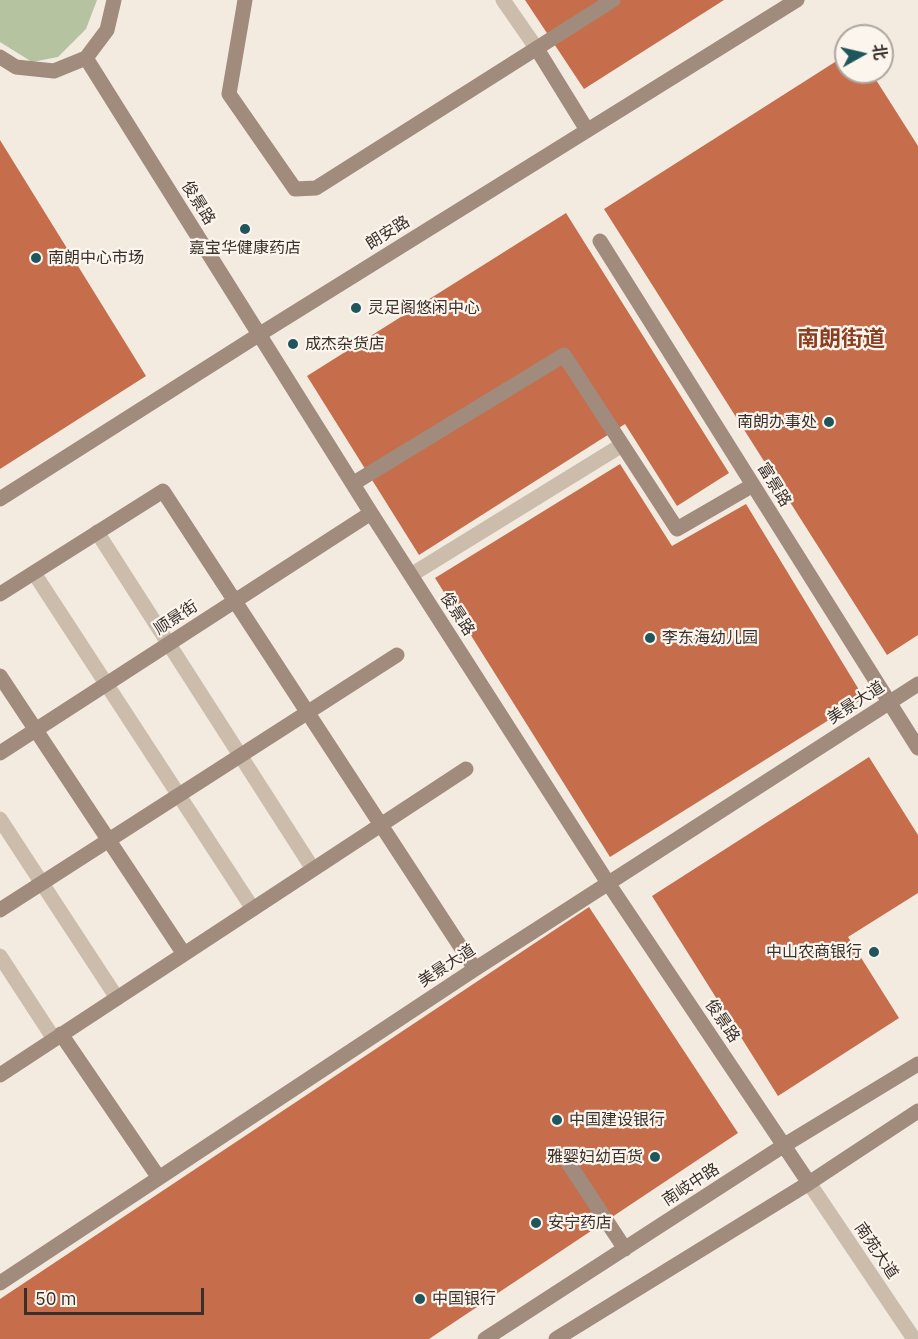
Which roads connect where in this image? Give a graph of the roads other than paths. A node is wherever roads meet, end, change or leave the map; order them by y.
1 (114, 0) edge
2 (245, 0) edge
3 (503, 0) edge
4 (614, 0) edge
5 (797, 0) edge
6 (537, 49) junction
7 (0, 57) edge
8 (86, 58) junction
9 (587, 130) junction
10 (600, 241) dead end
11 (260, 334) junction
12 (622, 445) junction
13 (354, 483) junction
14 (753, 485) junction
15 (0, 498) edge
16 (371, 513) junction
17 (97, 532) junction
18 (34, 573) junction
19 (411, 575) junction
20 (0, 594) edge
21 (235, 601) junction
22 (169, 644) junction
23 (397, 655) dead end
24 (0, 676) edge
25 (106, 684) junction
26 (918, 684) edge
27 (890, 702) junction
28 (307, 712) junction
29 (36, 730) junction
30 (918, 748) edge
31 (0, 753) edge
32 (241, 755) junction
33 (466, 769) dead end
34 (179, 795) junction
35 (0, 819) edge
36 (381, 825) junction
37 (109, 840) junction
38 (313, 869) junction
39 (42, 883) junction
40 (609, 883) junction
41 (253, 909) junction
42 (0, 910) edge
43 (184, 954) junction
44 (0, 956) edge
45 (475, 969) junction
46 (117, 998) junction
47 (58, 1037) junction
48 (918, 1064) edge
49 (0, 1075) edge
50 (918, 1111) edge
51 (783, 1146) junction
52 (565, 1158) dead end
53 (159, 1178) junction
54 (808, 1183) junction
55 (625, 1249) junction
56 (0, 1283) edge
57 (485, 1339) edge
58 (556, 1339) edge
59 (914, 1339) edge

1 - 8 street
2 - 6 street
3 - 6 street
4 - 6 street
5 - 9 street, 朗安路
6 - 9 street
7 - 8 street
8 - 11 street, 俊景路
9 - 11 street, 朗安路
10 - 14 street, 富景路
11 - 13 street, 俊景路
11 - 15 street, 朗安路
12 - 13 street
12 - 14 street
12 - 19 street
13 - 16 street, 俊景路
14 - 27 street, 富景路
16 - 19 street, 俊景路
16 - 21 street, 顺景街
17 - 18 street
17 - 21 street
17 - 22 street
18 - 20 street
18 - 25 street
19 - 40 street, 俊景路
21 - 22 street, 顺景街
21 - 28 street
22 - 25 street, 顺景街
22 - 32 street
23 - 28 street
24 - 29 street
25 - 29 street, 顺景街
25 - 34 street
26 - 27 street, 美景大道
27 - 30 street, 富景路
27 - 40 street, 美景大道
28 - 32 street
28 - 36 street
29 - 31 street, 顺景街
29 - 37 street
32 - 34 street
32 - 38 street
33 - 36 street
34 - 37 street
34 - 41 street
35 - 39 street
36 - 38 street
36 - 45 street
37 - 39 street
37 - 43 street
38 - 41 street
39 - 42 street
39 - 46 street
40 - 45 street, 美景大道
40 - 51 street, 俊景路
41 - 43 street
43 - 46 street
44 - 47 street
45 - 53 street, 美景大道
46 - 47 street
47 - 49 street
47 - 53 street
48 - 51 street, 南岐中路
50 - 54 street
51 - 54 street, 俊景路
51 - 55 street, 南岐中路
52 - 55 street
53 - 56 street, 美景大道
54 - 58 street
54 - 59 street, 南苑大道
55 - 57 street, 南岐中路

